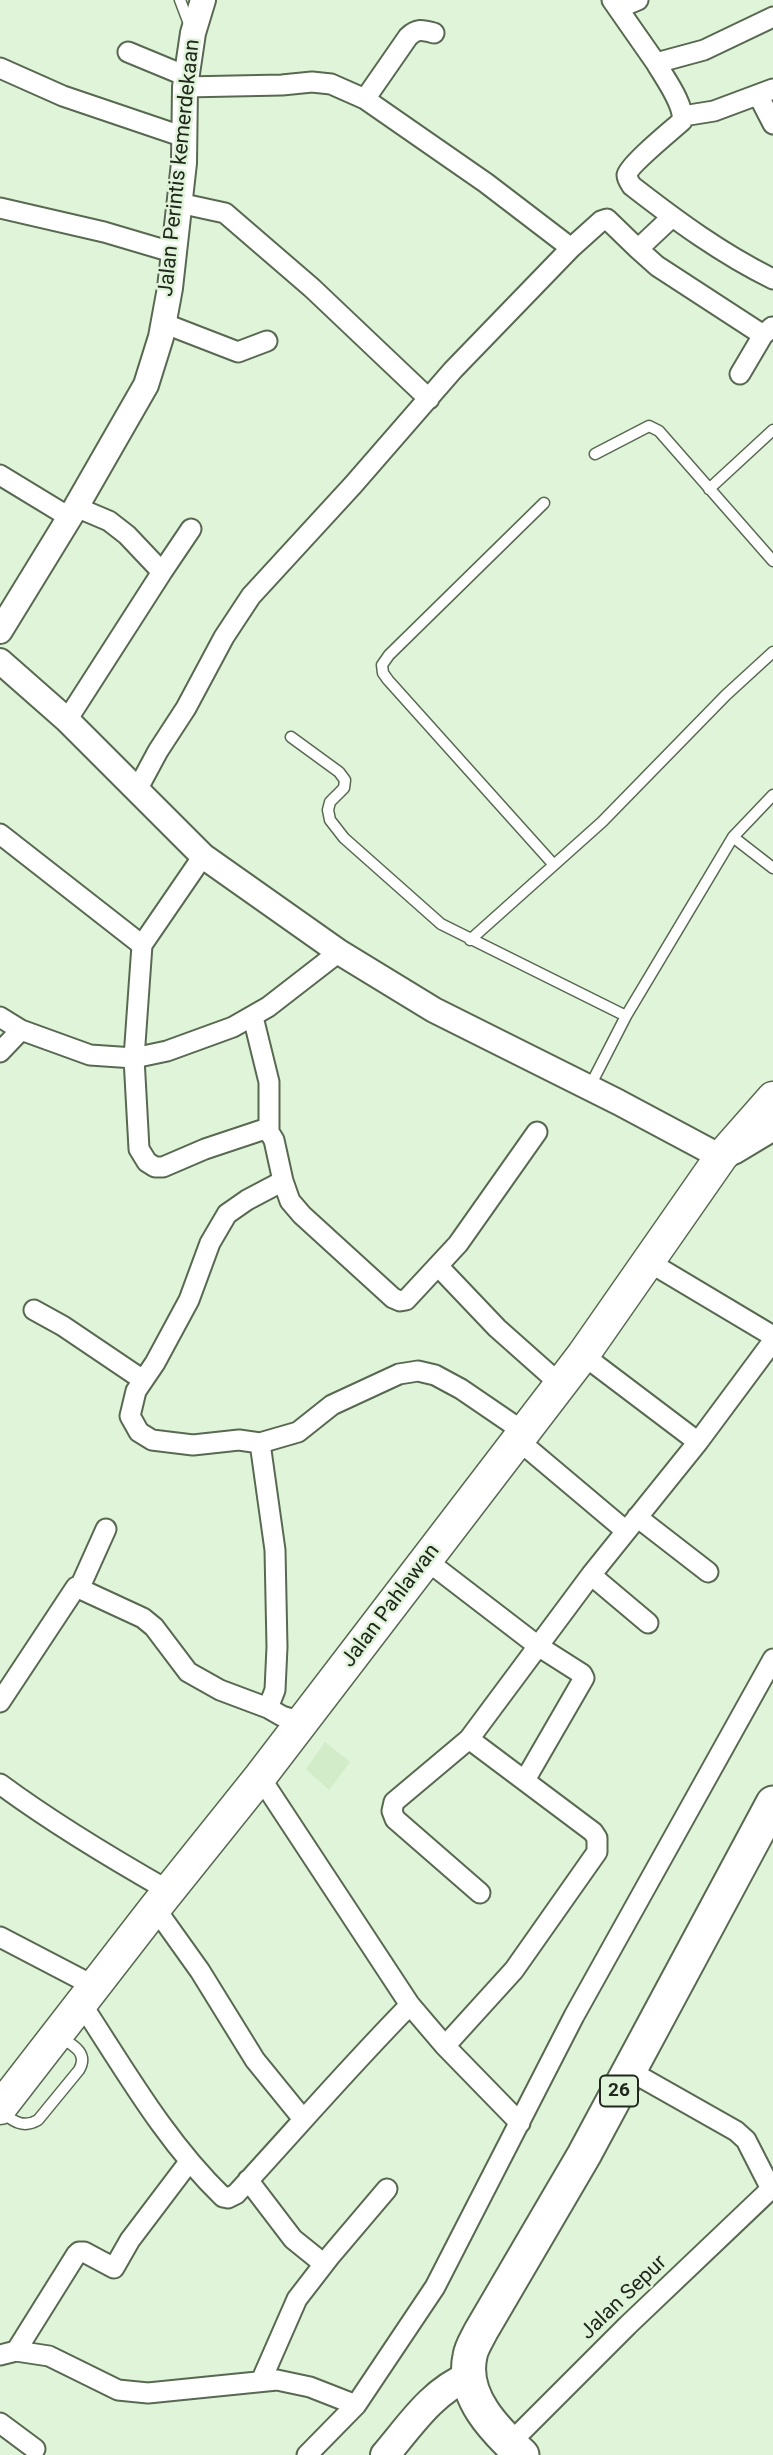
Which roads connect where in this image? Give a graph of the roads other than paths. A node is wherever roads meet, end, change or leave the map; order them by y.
1 (180, 0) edge
2 (203, 0) edge
3 (638, 0) edge
4 (768, 0) edge
5 (616, 4) edge
6 (773, 15) edge
7 (193, 33) junction
8 (434, 33) dead end
9 (128, 52) dead end
10 (656, 63) junction
11 (0, 68) edge
12 (186, 81) junction
13 (765, 92) edge
14 (365, 99) junction
15 (683, 116) junction
16 (773, 124) edge
17 (184, 137) junction
18 (179, 203) junction
19 (0, 208) edge
20 (672, 217) junction
21 (571, 248) junction
22 (638, 249) junction
23 (175, 253) junction
24 (773, 279) edge
25 (163, 323) junction
26 (768, 331) edge
27 (267, 341) dead end
28 (740, 374) dead end
29 (429, 399) junction
30 (773, 430) edge
31 (595, 454) dead end
32 (0, 475) edge
33 (709, 489) junction
34 (544, 503) dead end
35 (73, 512) junction
36 (191, 529) dead end
37 (773, 561) edge
38 (162, 572) junction
39 (0, 631) edge
40 (773, 652) edge
41 (0, 661) edge
42 (67, 720) junction
43 (291, 737) dead end
44 (137, 790) junction
45 (773, 795) edge
46 (0, 834) edge
47 (733, 836) junction
48 (203, 856) junction
49 (554, 865) junction
50 (773, 867) edge
51 (470, 940) junction
52 (142, 945) junction
53 (339, 952) junction
54 (626, 1016) junction
55 (0, 1017) edge
56 (253, 1017) junction
57 (21, 1030) junction
58 (0, 1052) edge
59 (134, 1058) junction
60 (589, 1088) junction
61 (773, 1098) edge
62 (269, 1132) junction
63 (537, 1132) dead end
64 (769, 1135) edge
65 (722, 1157) junction
66 (283, 1181) junction
67 (649, 1262) junction
68 (438, 1266) junction
69 (34, 1310) dead end
70 (773, 1336) edge
71 (773, 1341) edge
72 (583, 1354) junction
73 (143, 1380) junction
74 (560, 1384) junction
75 (521, 1436) junction
76 (698, 1441) junction
77 (260, 1443) junction
78 (631, 1524) junction
79 (106, 1529) dead end
80 (426, 1560) junction
81 (708, 1572) dead end
82 (591, 1575) junction
83 (79, 1590) junction
84 (648, 1623) dead end
85 (538, 1646) junction
86 (773, 1659) edge
87 (0, 1702) edge
88 (268, 1708) junction
89 (302, 1722) junction
90 (469, 1740) junction
91 (260, 1777) junction
92 (525, 1780) junction
93 (0, 1784) edge
94 (773, 1803) edge
95 (480, 1893) dead end
96 (162, 1900) junction
97 (0, 1937) edge
98 (87, 1994) junction
99 (410, 2005) junction
100 (445, 2046) junction
101 (630, 2071) junction
102 (0, 2110) edge
103 (303, 2119) junction
104 (520, 2123) junction
105 (189, 2162) junction
106 (248, 2180) junction
107 (772, 2188) edge
108 (387, 2189) dead end
109 (324, 2264) junction
110 (8, 2353) edge
111 (468, 2377) junction
112 (261, 2381) junction
113 (356, 2405) junction
114 (0, 2423) edge
115 (35, 2449) dead end
116 (512, 2449) edge
117 (307, 2455) edge
118 (385, 2455) edge

1 - 7 lane
2 - 7 street, Jalan Perintis kemerdekaan
3 - 5 street
4 - 6 street
5 - 10 street
6 - 10 street
7 - 12 street, Jalan Perintis kemerdekaan
8 - 14 street
9 - 12 street
10 - 15 street
11 - 17 street
12 - 14 street
12 - 17 street, Jalan Perintis kemerdekaan
13 - 15 street
13 - 16 street
14 - 21 street
15 - 20 street
17 - 18 street, Jalan Perintis kemerdekaan
18 - 23 street, Jalan Perintis kemerdekaan
18 - 29 street
19 - 23 street
20 - 22 street
20 - 24 street
21 - 22 street
21 - 29 street
22 - 26 street
23 - 25 street, Jalan Perintis kemerdekaan
25 - 27 street
25 - 35 street, Jalan Perintis kemerdekaan
26 - 28 street
29 - 44 street
30 - 33 lane
31 - 33 lane
32 - 35 street
33 - 37 lane
34 - 49 lane
35 - 38 street
35 - 39 street, Jalan Perintis kemerdekaan
36 - 38 street
38 - 42 street
40 - 49 lane
41 - 42 street
42 - 44 street
43 - 51 lane
44 - 48 street
45 - 47 lane
46 - 52 street
47 - 50 lane
47 - 54 lane
48 - 52 street
48 - 53 street
49 - 51 lane
51 - 54 lane
52 - 59 street
53 - 56 street
53 - 60 street
54 - 60 lane
55 - 57 street
56 - 59 street
56 - 62 street
57 - 58 street
57 - 59 street
59 - 62 street
60 - 65 street
61 - 65 main road, Jalan Pahlawan
62 - 66 street
63 - 68 street
64 - 65 main road
65 - 67 main road, Jalan Pahlawan
66 - 68 street
66 - 73 street
67 - 70 street
67 - 72 main road, Jalan Pahlawan
68 - 74 street
69 - 73 street
71 - 76 street
72 - 74 main road, Jalan Pahlawan
72 - 76 street
73 - 77 street
74 - 75 main road, Jalan Pahlawan
75 - 77 street
75 - 78 street
75 - 80 main road, Jalan Pahlawan
76 - 78 street
77 - 88 street
78 - 81 street
78 - 82 street
79 - 83 street
80 - 85 street
80 - 89 main road, Jalan Pahlawan
82 - 84 street
82 - 85 street
83 - 87 street
83 - 88 street
85 - 90 street
85 - 92 street
86 - 104 street
88 - 89 street
89 - 91 main road, Jalan Pahlawan
90 - 92 street
90 - 95 street
91 - 96 main road, Jalan Pahlawan
91 - 99 street
92 - 100 street
93 - 96 street
94 - 101 highway, 26
96 - 98 main road, Jalan Pahlawan
96 - 103 street
97 - 98 street
98 - 102 main road, Jalan Pahlawan
98 - 105 street
99 - 100 street
99 - 103 street
100 - 104 street
101 - 107 street
101 - 111 highway, 26
103 - 106 street
104 - 113 street
105 - 106 street
105 - 110 street
106 - 109 street
107 - 116 street, Jalan Sepur
108 - 109 street
109 - 112 street
110 - 112 street
111 - 116 highway
111 - 118 main road
112 - 113 street
113 - 117 street
114 - 115 street

